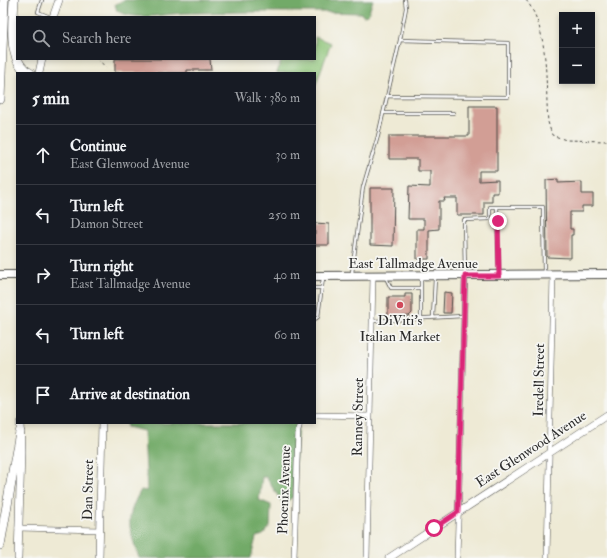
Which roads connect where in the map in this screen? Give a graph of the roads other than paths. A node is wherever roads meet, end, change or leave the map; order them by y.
1 (4, 0) edge
2 (14, 0) edge
3 (42, 0) edge
4 (59, 0) edge
5 (405, 0) edge
6 (48, 16) edge
7 (53, 16) edge
8 (400, 40) junction
9 (16, 56) edge
10 (18, 60) edge
11 (42, 60) edge
12 (28, 72) edge
13 (39, 72) edge
14 (387, 96) junction
15 (0, 99) edge
16 (383, 113) junction
17 (452, 114) dead end
18 (497, 207) junction
19 (553, 274) junction
20 (607, 274) edge
21 (3, 275) edge
22 (16, 275) edge
23 (544, 275) junction
24 (319, 276) edge
25 (352, 276) junction
26 (373, 276) junction
27 (385, 276) junction
28 (421, 276) junction
29 (435, 276) junction
30 (465, 276) junction
31 (499, 276) junction
32 (316, 288) edge
33 (322, 288) junction
34 (421, 288) junction
35 (463, 316) junction
36 (433, 317) junction
37 (316, 318) edge
38 (421, 318) junction
39 (373, 321) junction
40 (316, 415) edge
41 (607, 415) edge
42 (370, 416) junction
43 (102, 424) edge
44 (300, 424) edge
45 (20, 427) edge
46 (550, 453) junction
47 (458, 512) junction
48 (18, 528) junction
49 (100, 530) junction
50 (0, 545) edge
51 (18, 558) edge
52 (99, 558) edge
53 (294, 558) edge
54 (367, 558) edge
55 (389, 558) edge
56 (457, 558) edge
57 (547, 558) edge

1 - 15 highway
2 - 9 highway
3 - 6 lane
4 - 7 street
5 - 8 lane
8 - 14 lane
8 - 14 lane
10 - 12 highway
11 - 13 street
14 - 16 lane
16 - 17 lane
16 - 25 lane
18 - 23 lane
18 - 30 lane
18 - 31 lane
19 - 20 main road, East Tallmadge Avenue
19 - 23 main road, East Tallmadge Avenue
19 - 46 street, Iredell Street
21 - 22 main road
23 - 31 main road, East Tallmadge Avenue
24 - 25 main road, East Tallmadge Avenue
24 - 33 lane
25 - 26 main road, East Tallmadge Avenue
26 - 27 main road, East Tallmadge Avenue
26 - 39 street, Ranney Street
27 - 28 main road, East Tallmadge Avenue
27 - 34 lane
28 - 29 main road, East Tallmadge Avenue
28 - 34 lane
29 - 30 main road, East Tallmadge Avenue
29 - 36 lane
30 - 31 main road, East Tallmadge Avenue
30 - 35 street
32 - 33 lane
33 - 37 lane
34 - 38 lane
35 - 36 lane
35 - 47 street
36 - 38 lane
38 - 39 lane
39 - 42 street, Ranney Street
40 - 42 street
41 - 46 street, East Glenwood Avenue
42 - 54 street, Ranney Street
43 - 49 street, Dan Street
44 - 53 street, Phoenix Avenue
45 - 48 street
45 - 50 highway
46 - 47 street, East Glenwood Avenue
46 - 57 street, Iredell Street
47 - 55 street, East Glenwood Avenue
47 - 56 street
48 - 49 street
48 - 51 street
49 - 52 street, Dan Street

